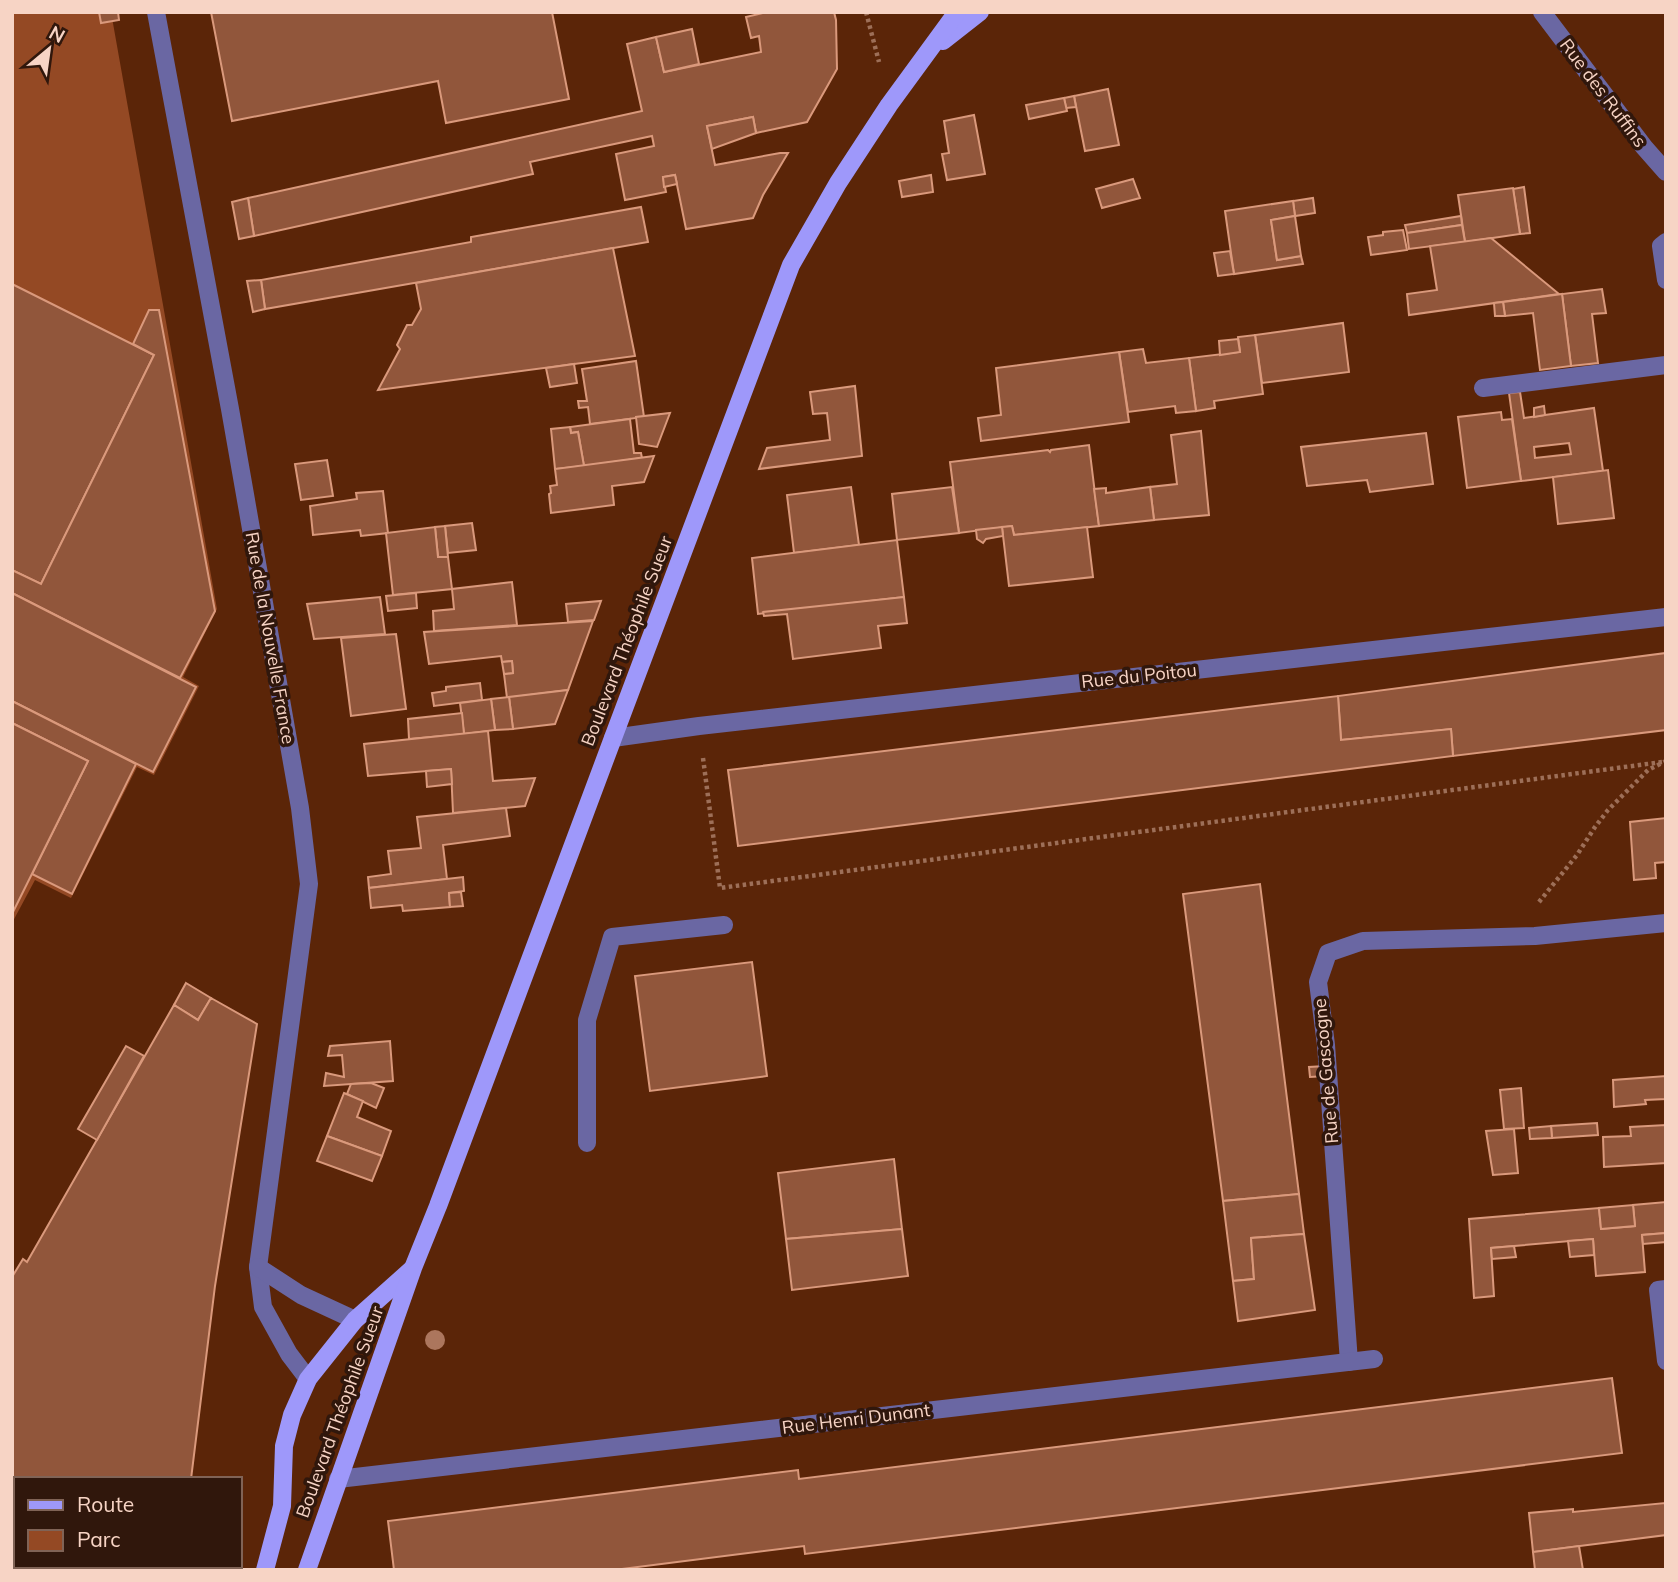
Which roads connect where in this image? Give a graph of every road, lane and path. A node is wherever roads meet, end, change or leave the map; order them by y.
1 (156, 12) edge
2 (866, 12) edge
3 (957, 12) edge
4 (979, 12) edge
5 (1542, 12) edge
6 (927, 54) junction
7 (889, 106) junction
8 (1666, 172) edge
9 (1666, 242) edge
10 (1666, 281) edge
11 (1666, 365) edge
12 (1483, 388) dead end
13 (1666, 617) edge
14 (699, 726) junction
15 (612, 738) junction
16 (1664, 762) edge
17 (1666, 923) edge
18 (724, 925) dead end
19 (1535, 936) junction
20 (587, 1143) dead end
21 (258, 1268) junction
22 (413, 1268) junction
23 (1666, 1289) edge
24 (355, 1320) junction
25 (1374, 1359) dead end
26 (1666, 1361) edge
27 (1349, 1362) junction
28 (308, 1379) junction
29 (338, 1479) junction
30 (265, 1570) edge
31 (307, 1570) edge

1 - 21 street, Rue de la Nouvelle France
2 - 7 path
3 - 6 main road, Boulevard Théophile Sueur
4 - 6 main road, Boulevard Théophile Sueur
5 - 8 street, Rue des Ruffins
6 - 7 main road, Boulevard Théophile Sueur
7 - 15 main road, Boulevard Théophile Sueur
9 - 10 street
11 - 12 street
13 - 14 street, Rue du Poitou
14 - 15 street, Rue du Poitou
14 - 16 path
15 - 22 main road, Boulevard Théophile Sueur
16 - 19 path
17 - 19 street, Rue de Gascogne
18 - 20 street
19 - 27 street, Rue de Gascogne
21 - 24 street
21 - 28 street, Rue de la Nouvelle France
22 - 24 main road, Boulevard Théophile Sueur
22 - 29 main road, Boulevard Théophile Sueur
23 - 26 street
24 - 28 main road, Boulevard Théophile Sueur
25 - 27 street, Rue Henri Dunant
27 - 29 street, Rue Henri Dunant
28 - 30 main road, Boulevard Théophile Sueur
29 - 31 main road, Boulevard Théophile Sueur

